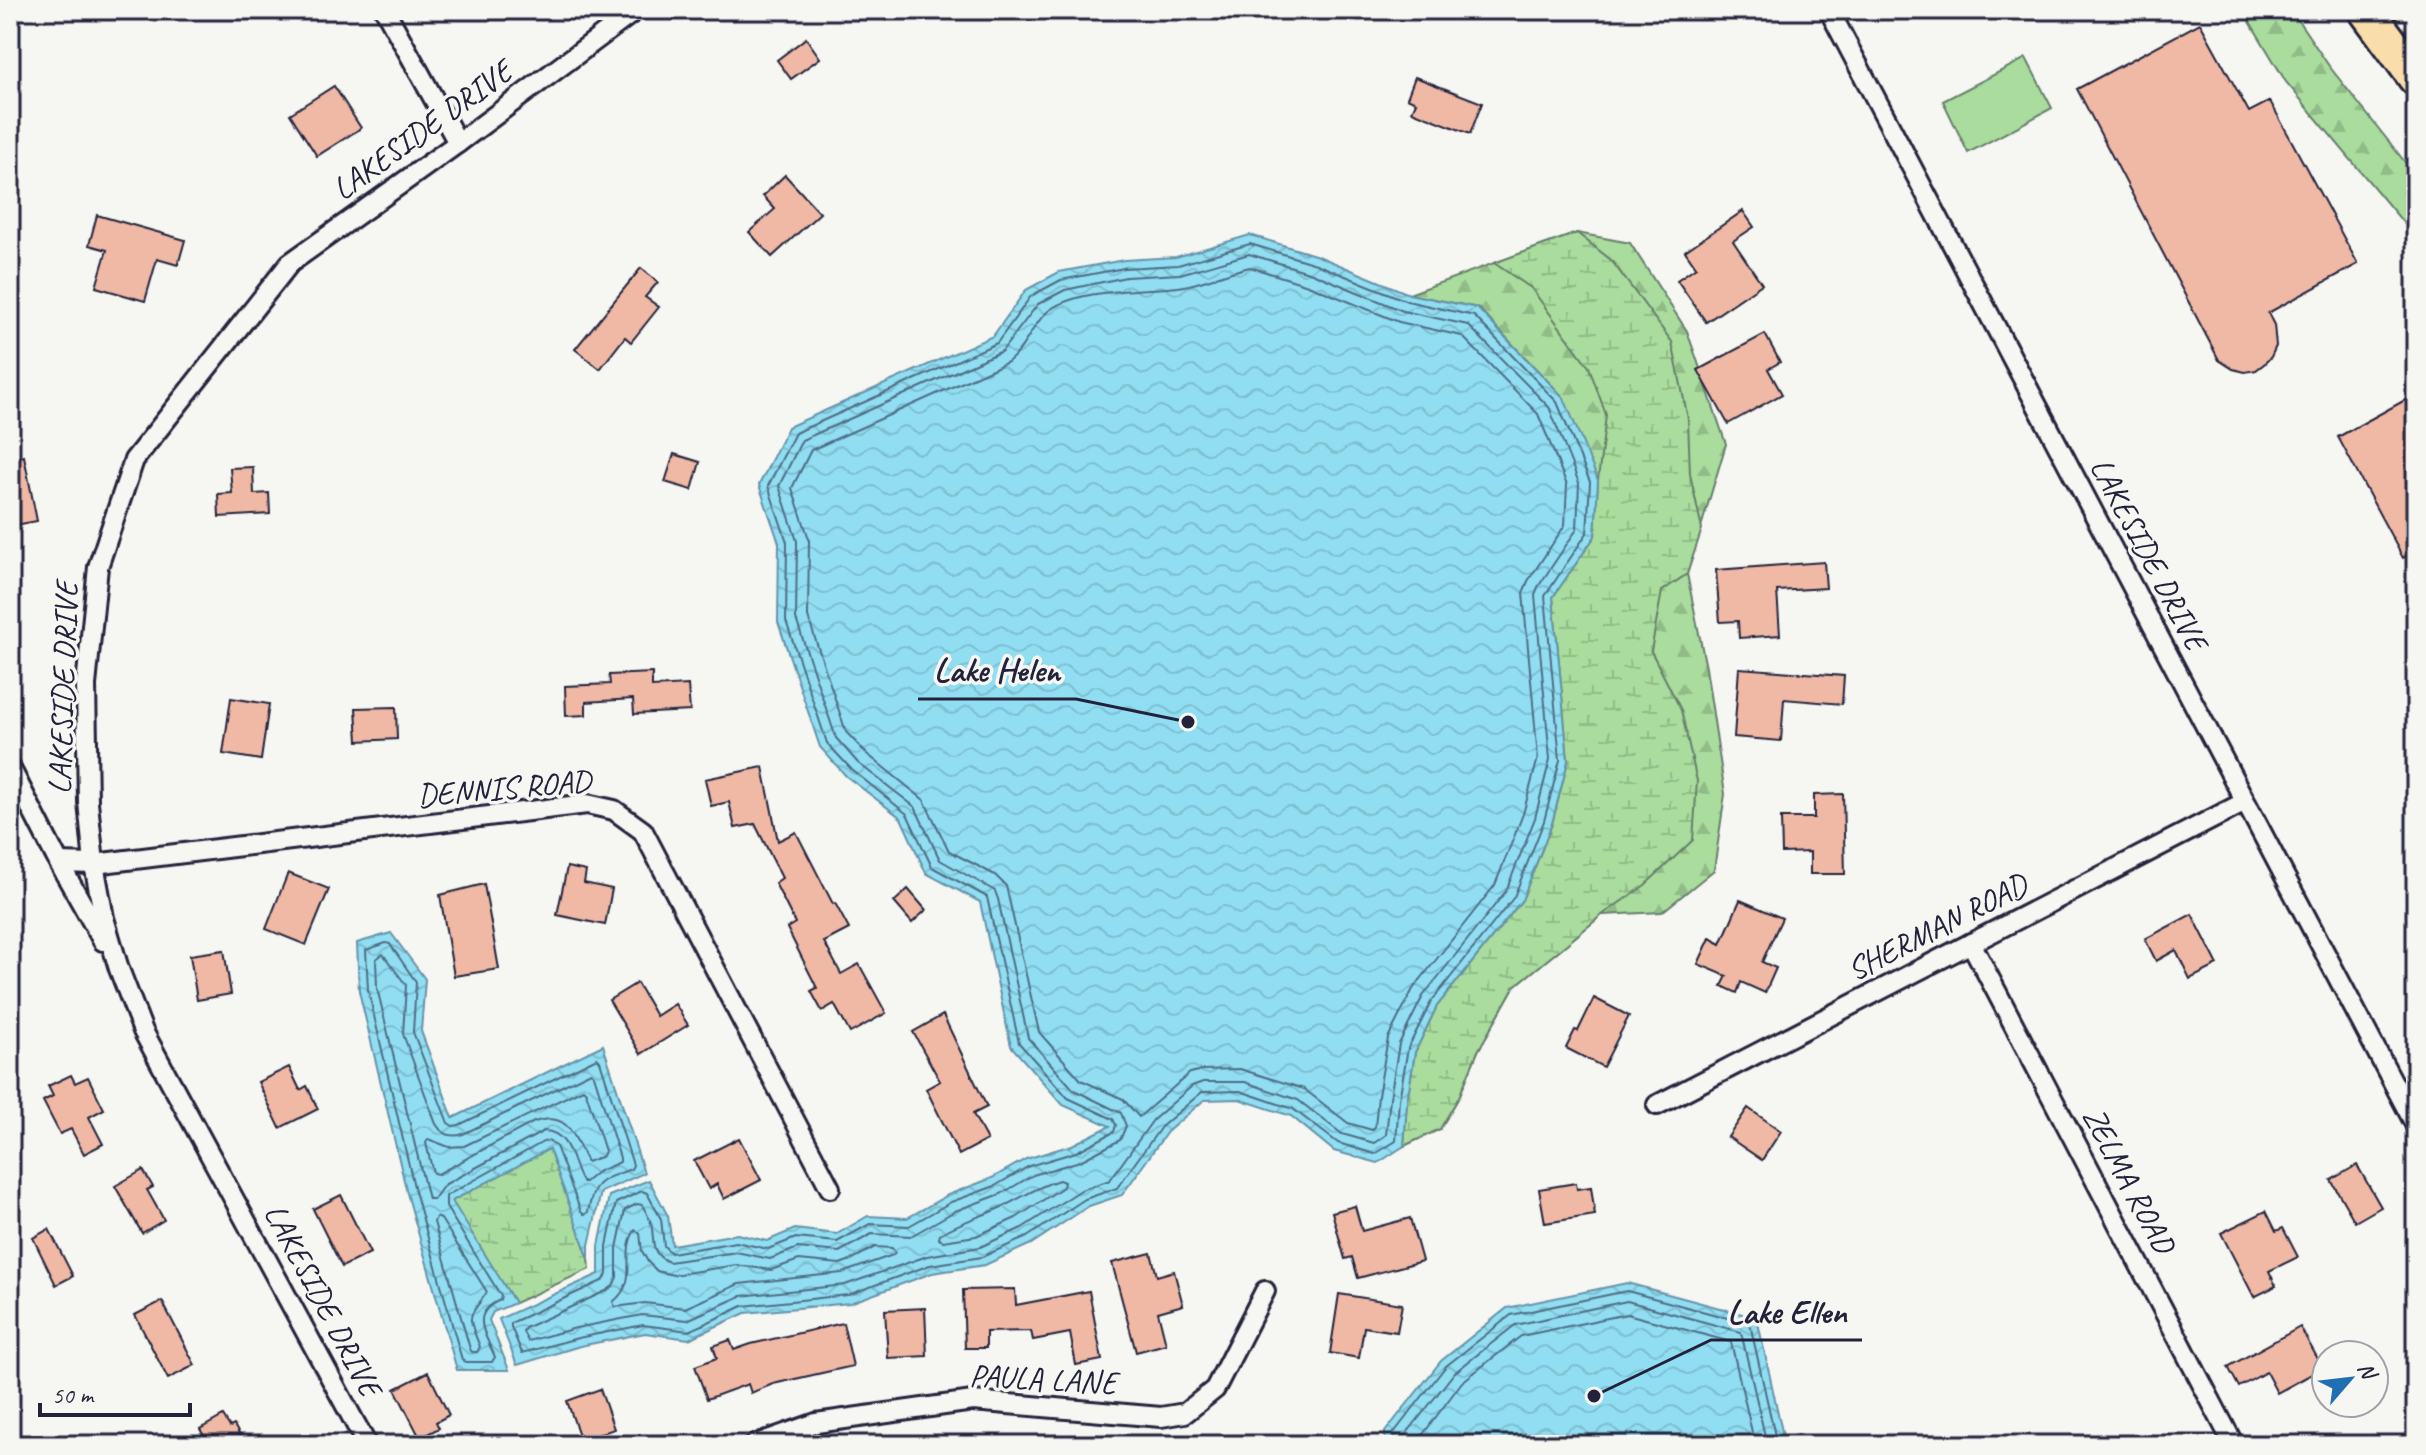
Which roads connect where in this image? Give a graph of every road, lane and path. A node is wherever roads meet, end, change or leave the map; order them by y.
1 (385, 10) edge
2 (636, 10) edge
3 (1829, 10) edge
4 (2366, 10) edge
5 (2416, 78) edge
6 (458, 143) junction
7 (10, 767) edge
8 (2245, 802) junction
9 (59, 863) junction
10 (94, 864) junction
11 (1971, 943) junction
12 (119, 969) junction
13 (1657, 1105) dead end
14 (2416, 1126) edge
15 (830, 1188) dead end
16 (1265, 1291) dead end
17 (367, 1445) edge
18 (754, 1445) edge
19 (2234, 1445) edge

1 - 6 street
2 - 6 street, LAKESIDE DRIVE
3 - 8 street, LAKESIDE DRIVE
4 - 5 highway
6 - 10 street, LAKESIDE DRIVE
7 - 9 street
8 - 11 street, SHERMAN ROAD
8 - 14 street, LAKESIDE DRIVE
9 - 10 street, DENNIS ROAD
9 - 12 street
10 - 12 street, LAKESIDE DRIVE
10 - 15 street, DENNIS ROAD
11 - 13 street, SHERMAN ROAD
11 - 19 street, ZELMA ROAD
12 - 17 street, LAKESIDE DRIVE
16 - 18 street, PAULA LANE

